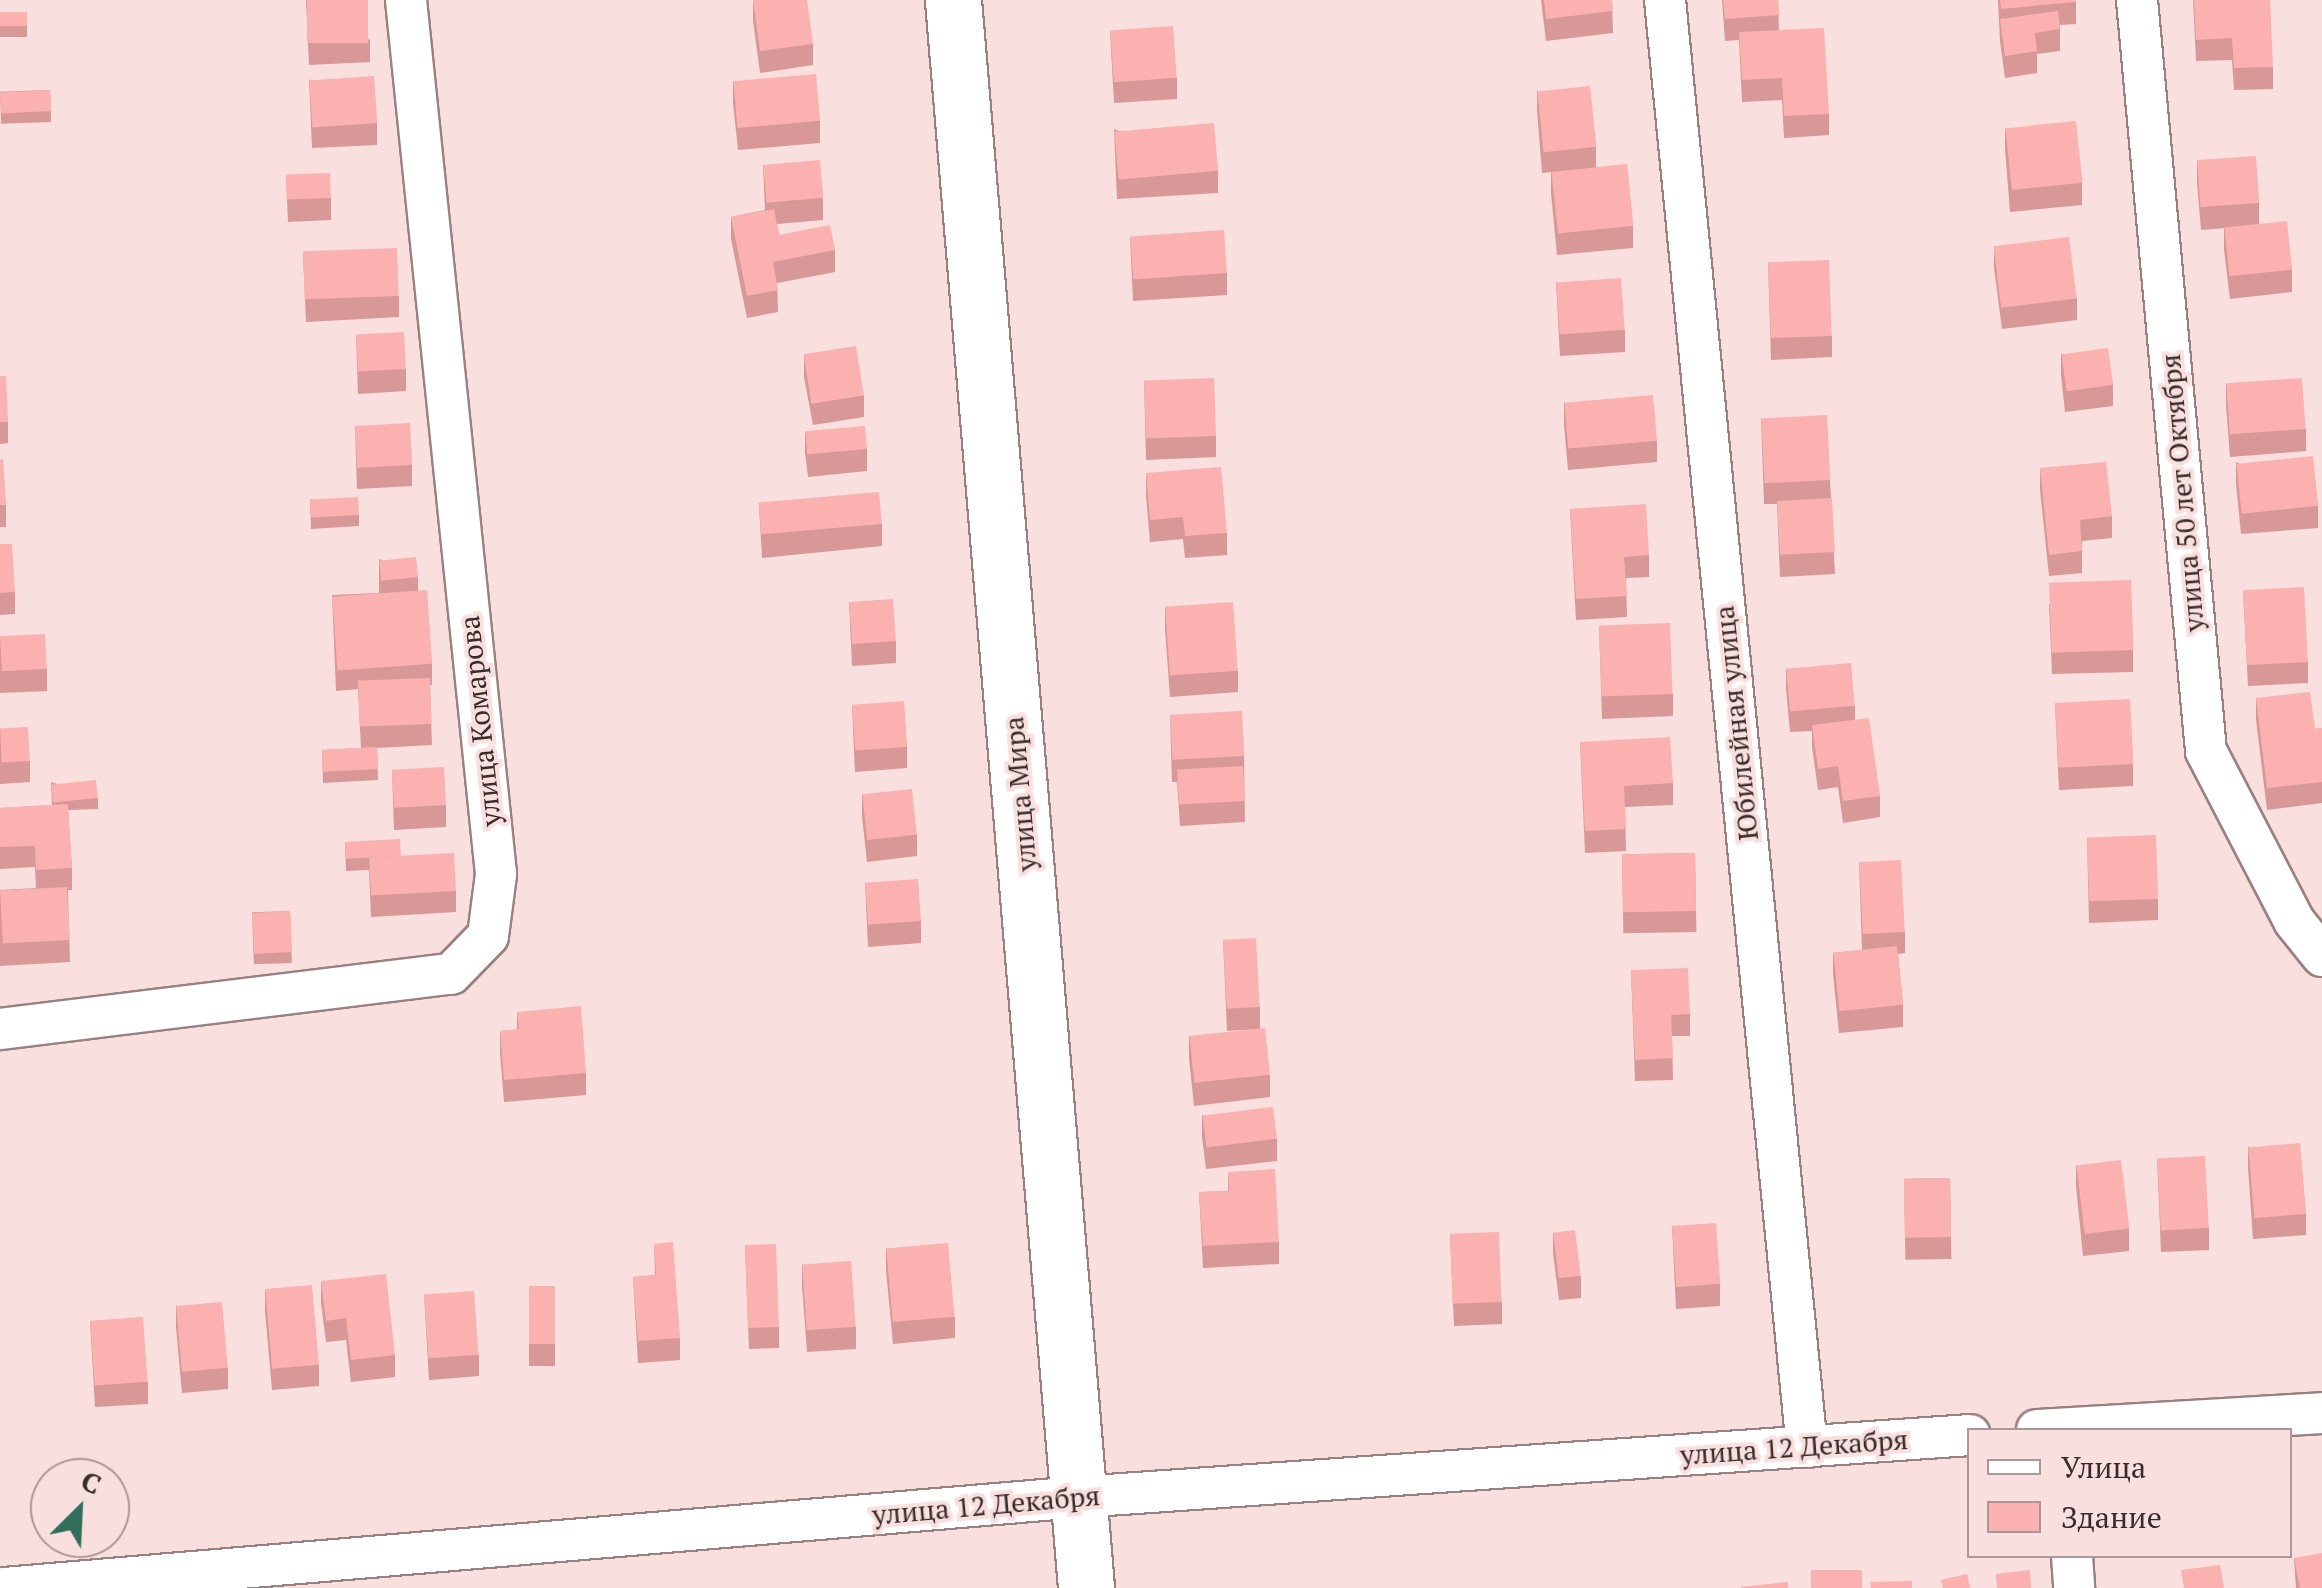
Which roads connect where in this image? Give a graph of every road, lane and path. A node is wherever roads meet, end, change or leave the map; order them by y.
1 (406, 0) edge
2 (953, 0) edge
3 (1665, 0) edge
4 (2137, 0) edge
5 (2322, 956) edge
6 (0, 1028) edge
7 (2322, 1414) edge
8 (2088, 1428) edge
9 (1967, 1435) edge
10 (1807, 1447) junction
11 (1080, 1496) junction
12 (2072, 1558) edge
13 (4, 1588) edge
14 (1086, 1588) edge
15 (2074, 1588) edge

1 - 6 street, улица Комарова
2 - 11 main road, улица Мира
3 - 10 street, Юбилейная улица
4 - 5 street, улица 50 лет Октября
7 - 8 street
9 - 10 street, улица 12 Декабря
10 - 11 street, улица 12 Декабря
11 - 13 street, улица 12 Декабря
11 - 14 main road, улица Мира
12 - 15 street

